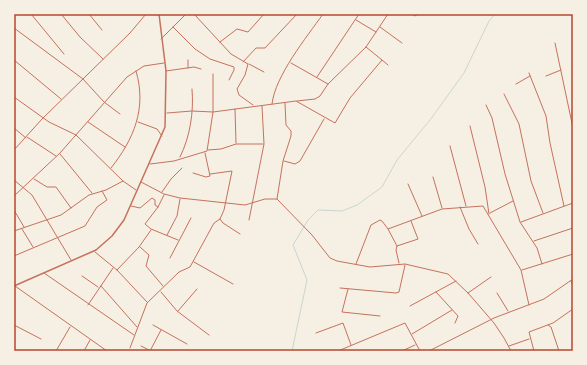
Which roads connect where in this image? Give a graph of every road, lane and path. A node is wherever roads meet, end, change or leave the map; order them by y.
1 (31, 14) edge
2 (62, 14) edge
3 (89, 14) edge
4 (146, 14) edge
5 (159, 14) edge
6 (186, 14) edge
7 (194, 14) edge
8 (264, 14) edge
9 (297, 14) edge
10 (323, 14) edge
11 (359, 14) edge
12 (388, 14) edge
13 (412, 14) edge
14 (418, 14) edge
15 (356, 19) junction
16 (173, 27) junction
17 (380, 27) junction
18 (14, 28) edge
19 (102, 30) dead end
20 (376, 32) junction
21 (161, 39) junction
22 (220, 42) junction
23 (402, 43) dead end
24 (556, 43) dead end
25 (366, 46) junction
26 (64, 54) dead end
27 (103, 59) junction
28 (14, 60) edge
29 (188, 60) dead end
30 (382, 60) junction
31 (244, 62) junction
32 (291, 62) junction
33 (165, 63) junction
34 (248, 64) junction
35 (388, 66) dead end
36 (188, 68) junction
37 (200, 69) dead end
38 (562, 70) junction
39 (136, 71) junction
40 (166, 71) junction
41 (264, 72) dead end
42 (530, 73) dead end
43 (213, 74) dead end
44 (531, 76) junction
45 (546, 76) dead end
46 (317, 77) junction
47 (83, 79) junction
48 (229, 80) dead end
49 (328, 84) junction
50 (516, 84) dead end
51 (192, 89) dead end
52 (504, 94) dead end
53 (14, 97) edge
54 (62, 100) junction
55 (296, 101) junction
56 (104, 102) junction
57 (285, 103) junction
58 (272, 104) junction
59 (253, 105) junction
60 (262, 105) junction
61 (486, 105) dead end
62 (235, 109) junction
63 (192, 111) junction
64 (213, 112) junction
65 (167, 113) junction
66 (120, 114) dead end
67 (44, 118) junction
68 (325, 118) junction
69 (87, 122) junction
70 (138, 122) junction
71 (572, 122) edge
72 (470, 126) dead end
73 (14, 128) edge
74 (573, 128) edge
75 (76, 135) junction
76 (162, 136) junction
77 (26, 137) junction
78 (236, 144) junction
79 (264, 144) junction
80 (450, 146) dead end
81 (125, 147) junction
82 (14, 150) edge
83 (207, 151) junction
84 (204, 152) junction
85 (60, 153) junction
86 (56, 157) junction
87 (180, 158) junction
88 (283, 161) junction
89 (149, 164) junction
90 (111, 168) junction
91 (182, 168) dead end
92 (193, 173) dead end
93 (210, 174) junction
94 (433, 177) dead end
95 (34, 179) junction
96 (14, 180) edge
97 (123, 181) junction
98 (141, 182) junction
99 (408, 184) dead end
100 (24, 186) junction
101 (102, 191) junction
102 (137, 191) junction
103 (162, 193) junction
104 (92, 194) junction
105 (164, 194) junction
106 (14, 196) edge
107 (180, 198) junction
108 (277, 199) junction
109 (514, 201) junction
110 (252, 203) junction
111 (573, 203) edge
112 (225, 204) junction
113 (130, 205) junction
114 (564, 206) junction
115 (158, 207) junction
116 (460, 207) junction
117 (466, 207) junction
118 (71, 208) junction
119 (442, 209) junction
120 (14, 210) edge
121 (543, 213) junction
122 (489, 214) junction
123 (422, 217) junction
124 (191, 218) dead end
125 (47, 219) junction
126 (220, 219) junction
127 (250, 220) dead end
128 (411, 221) junction
129 (520, 222) junction
130 (24, 227) junction
131 (22, 228) junction
132 (573, 228) edge
133 (151, 229) junction
134 (388, 229) junction
135 (14, 231) edge
136 (240, 234) dead end
137 (167, 235) junction
138 (57, 237) junction
139 (178, 240) junction
140 (533, 241) junction
141 (478, 244) dead end
142 (397, 246) junction
143 (34, 247) junction
144 (139, 247) junction
145 (94, 251) junction
146 (573, 254) edge
147 (14, 256) edge
148 (170, 258) dead end
149 (71, 260) junction
150 (194, 262) junction
151 (399, 264) junction
152 (405, 264) junction
153 (542, 264) junction
154 (356, 265) junction
155 (113, 267) junction
156 (117, 270) junction
157 (521, 270) junction
158 (44, 273) junction
159 (82, 276) dead end
160 (491, 277) dead end
161 (573, 279) edge
162 (457, 280) junction
163 (571, 280) junction
164 (233, 284) dead end
165 (14, 286) edge
166 (101, 286) junction
167 (573, 286) edge
168 (164, 287) junction
169 (99, 288) junction
170 (340, 288) dead end
171 (348, 289) junction
172 (197, 290) dead end
173 (160, 291) junction
174 (436, 292) junction
175 (468, 293) junction
176 (497, 293) dead end
177 (147, 303) junction
178 (88, 305) junction
179 (530, 305) junction
180 (410, 306) dead end
181 (573, 309) edge
182 (452, 310) junction
183 (177, 311) junction
184 (508, 312) junction
185 (380, 316) dead end
186 (489, 318) junction
187 (494, 318) junction
188 (491, 320) junction
189 (455, 323) dead end
190 (553, 323) junction
191 (548, 324) junction
192 (14, 325) edge
193 (153, 325) dead end
194 (70, 326) junction
195 (137, 327) junction
196 (551, 327) junction
197 (161, 329) junction
198 (316, 333) dead end
199 (412, 334) junction
200 (209, 335) dead end
201 (134, 336) junction
202 (41, 339) dead end
203 (529, 339) junction
204 (90, 340) junction
205 (187, 344) dead end
206 (415, 345) junction
207 (141, 346) dead end
208 (350, 346) junction
209 (508, 346) junction
210 (130, 348) dead end
211 (56, 351) edge
212 (84, 351) edge
213 (107, 351) edge
214 (150, 351) edge
215 (338, 351) edge
216 (402, 351) edge
217 (420, 351) edge
218 (429, 351) edge
219 (511, 351) edge
220 (534, 351) edge
221 (559, 351) edge

1 - 26 street
2 - 27 street
3 - 19 street
4 - 27 street
5 - 21 street
6 - 16 street
7 - 22 street
8 - 22 street
9 - 31 street
10 - 32 street
11 - 15 street
12 - 17 street
13 - 14 street
15 - 20 street
15 - 46 street
16 - 21 street
16 - 48 street
17 - 20 street
17 - 23 street
18 - 47 street
20 - 25 street
21 - 33 street
22 - 31 street
24 - 38 street
25 - 30 street
25 - 49 street
27 - 47 street
28 - 54 street
29 - 36 street
30 - 35 street
30 - 68 street
31 - 34 street
32 - 46 street
32 - 58 street
33 - 39 street
33 - 40 street
34 - 41 street
34 - 59 street
36 - 37 street
36 - 40 street
38 - 45 street
38 - 71 street
39 - 56 street
39 - 70 street
40 - 65 street
42 - 44 street
43 - 64 street
44 - 50 street
44 - 114 street
46 - 49 street
47 - 54 street
47 - 56 street
49 - 55 street
51 - 63 street
52 - 121 street
53 - 67 street
54 - 67 street
55 - 57 street
55 - 68 street
56 - 66 street
56 - 69 street
57 - 58 street
57 - 88 street
58 - 60 street
59 - 60 street
59 - 62 street
60 - 79 street
61 - 109 street
62 - 64 street
62 - 78 street
63 - 64 street
63 - 65 street
63 - 87 street
64 - 83 street
65 - 76 street
67 - 75 street
67 - 77 street
68 - 88 street
69 - 75 street
69 - 81 street
70 - 76 street
70 - 81 street
71 - 74 street
72 - 122 street
73 - 77 street
75 - 85 street
75 - 90 street
76 - 89 street
77 - 82 street
77 - 86 street
78 - 79 street
78 - 83 street
79 - 110 street
80 - 117 street
81 - 90 street
83 - 84 street
84 - 87 street
84 - 93 street
85 - 86 street
85 - 104 street
86 - 95 street
87 - 89 street
88 - 108 street
89 - 98 street
90 - 97 street
91 - 103 street
92 - 93 street
93 - 112 street
94 - 119 street
95 - 100 street
95 - 118 street
96 - 100 street
97 - 101 street
97 - 102 street
98 - 102 street
98 - 103 street
99 - 123 street
100 - 106 street
100 - 125 street
101 - 104 street
101 - 138 street
102 - 113 street
103 - 105 street
104 - 118 street
105 - 107 street
105 - 115 street
107 - 112 street
107 - 137 street
108 - 110 street
108 - 154 street
109 - 122 street
109 - 129 street
110 - 112 street
110 - 127 street
111 - 114 street
112 - 126 street
113 - 115 street
113 - 145 street
114 - 121 street
115 - 133 street
116 - 117 street
116 - 119 street
116 - 141 street
117 - 122 street
118 - 125 street
119 - 123 street
120 - 130 street
121 - 129 street
122 - 157 street
123 - 128 street
124 - 139 street
125 - 130 street
125 - 138 street
126 - 136 street
126 - 150 street
128 - 134 street
128 - 142 street
129 - 140 street
130 - 131 street
131 - 135 street
131 - 143 street
132 - 140 street
133 - 137 street
133 - 144 street
134 - 142 street
134 - 154 street
137 - 139 street
138 - 143 street
138 - 149 street
139 - 148 street
140 - 153 street
142 - 151 street
143 - 147 street
144 - 156 street
144 - 168 street
145 - 149 street
145 - 155 street
146 - 153 street
149 - 158 street
150 - 164 street
150 - 168 street
151 - 152 street
151 - 154 street
152 - 162 street
152 - 171 street
153 - 157 street
155 - 156 street
155 - 166 street
156 - 177 street
157 - 179 street
158 - 165 street
158 - 178 street
159 - 169 street
160 - 175 street
161 - 163 street
162 - 174 street
162 - 175 street
163 - 167 street
163 - 179 street
165 - 194 street
166 - 169 street
166 - 195 street
168 - 173 street
169 - 178 street
170 - 171 street
171 - 185 street
172 - 183 street
173 - 177 street
173 - 183 street
174 - 180 street
174 - 182 street
175 - 186 street
176 - 184 street
177 - 195 street
178 - 201 street
179 - 184 street
181 - 190 street
182 - 189 street
182 - 199 street
183 - 200 street
184 - 187 street
186 - 187 street
186 - 188 street
187 - 188 street
188 - 209 street
188 - 218 street
190 - 191 street
190 - 196 street
191 - 196 street
191 - 203 street
192 - 202 street
193 - 197 street
194 - 204 street
194 - 211 street
195 - 201 street
196 - 221 street
197 - 205 street
197 - 214 street
198 - 208 street
199 - 206 street
199 - 208 street
201 - 210 street
203 - 209 street
203 - 220 street
204 - 212 street
204 - 213 street
206 - 216 street
206 - 217 street
207 - 214 street
208 - 215 street
209 - 219 street

